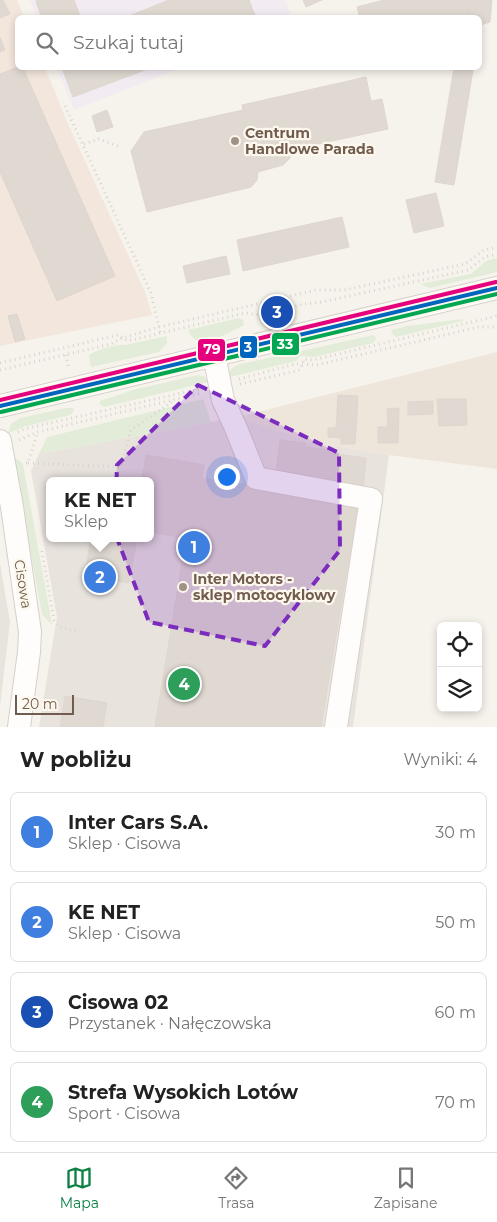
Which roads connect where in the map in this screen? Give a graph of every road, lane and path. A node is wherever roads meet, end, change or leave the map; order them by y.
1 (65, 106) dead end
2 (84, 144) junction
3 (118, 146) dead end
4 (497, 247) edge
5 (497, 254) edge
6 (497, 288) edge
7 (497, 316) edge
8 (159, 327) junction
9 (497, 327) edge
10 (160, 332) junction
11 (384, 337) dead end
12 (122, 338) junction
13 (386, 343) junction
14 (66, 355) junction
15 (214, 355) junction
16 (0, 363) edge
17 (302, 366) junction
18 (0, 370) edge
19 (70, 371) dead end
20 (219, 387) junction
21 (177, 399) junction
22 (0, 406) edge
23 (38, 432) junction
24 (9, 440) edge
25 (20, 458) dead end
26 (27, 463) junction
27 (28, 472) dead end
28 (41, 546) dead end
29 (77, 631) dead end
30 (18, 727) edge
31 (336, 727) edge

1 - 2 path
2 - 3 path
2 - 8 path
4 - 8 path
5 - 10 path
6 - 15 street
7 - 13 path
8 - 10 path
8 - 12 path
9 - 17 path
10 - 12 path
11 - 13 path
12 - 14 path
12 - 16 path
13 - 17 path
14 - 18 path
14 - 19 path
15 - 20 street
15 - 22 street
17 - 20 path
17 - 20 path
20 - 21 path
20 - 24 path
20 - 31 street
21 - 23 path
21 - 26 path
23 - 24 path
23 - 26 path
24 - 30 street, Cisowa
25 - 26 path
26 - 27 path
28 - 29 path

